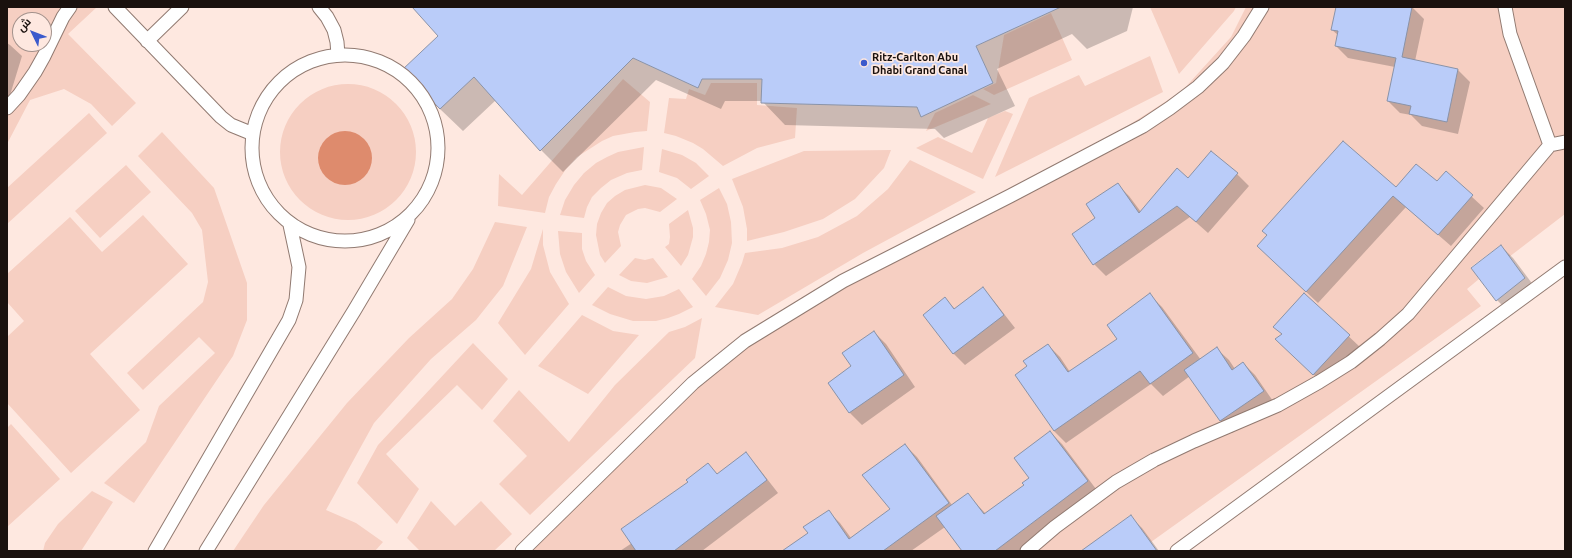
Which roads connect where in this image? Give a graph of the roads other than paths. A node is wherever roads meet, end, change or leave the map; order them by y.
1 (70, 7) edge
2 (115, 7) edge
3 (182, 7) edge
4 (319, 7) edge
5 (1262, 7) edge
6 (1505, 7) edge
7 (147, 41) junction
8 (338, 55) junction
9 (7, 108) edge
10 (253, 134) junction
11 (1565, 142) edge
12 (1550, 145) junction
13 (413, 211) junction
14 (290, 225) junction
15 (1565, 267) edge
16 (155, 551) edge
17 (206, 551) edge
18 (522, 551) edge
19 (1027, 551) edge
20 (1178, 551) edge

1 - 9 lane
2 - 7 lane
3 - 7 lane
4 - 8 lane
5 - 18 lane
6 - 12 lane
7 - 10 lane
8 - 10 lane
8 - 13 lane
10 - 14 lane
11 - 12 lane
12 - 19 lane
13 - 14 lane
13 - 17 lane
14 - 16 lane
15 - 20 lane

